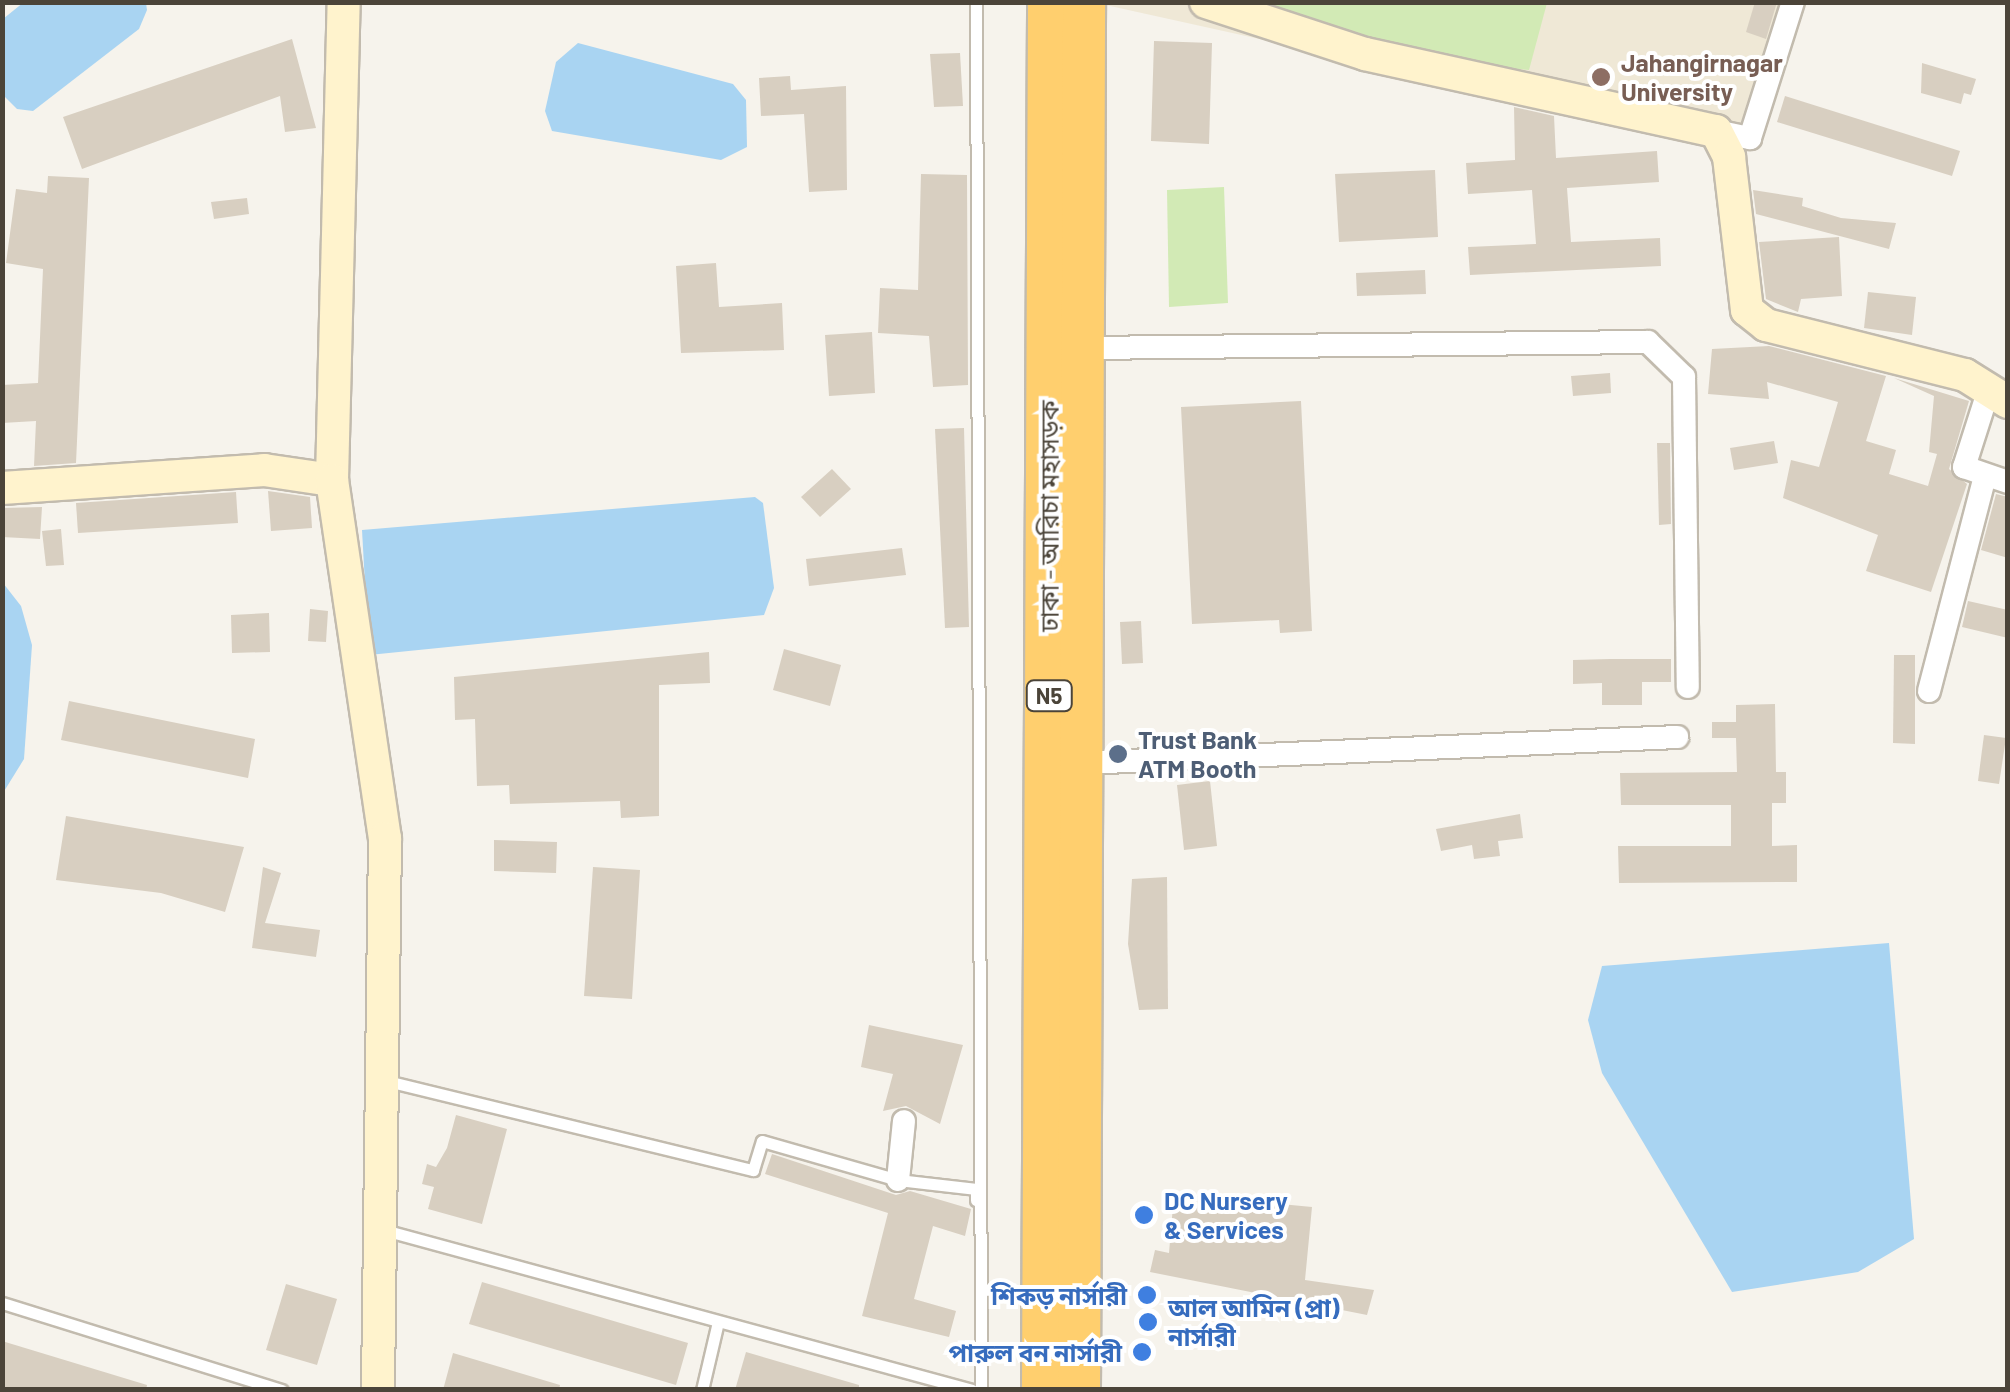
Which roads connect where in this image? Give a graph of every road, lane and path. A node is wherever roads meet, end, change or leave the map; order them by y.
1 (344, 2) edge
2 (976, 2) edge
3 (1049, 2) edge
4 (1084, 2) edge
5 (1206, 2) edge
6 (1793, 2) edge
7 (1716, 130) junction
8 (1084, 348) junction
9 (1998, 397) edge
10 (1996, 479) edge
11 (332, 480) junction
12 (2, 488) edge
13 (1688, 686) dead end
14 (1929, 691) dead end
15 (1677, 737) dead end
16 (1082, 763) junction
17 (382, 1080) junction
18 (904, 1121) dead end
19 (898, 1180) junction
20 (380, 1228) junction
21 (2, 1303) edge
22 (718, 1322) junction
23 (282, 1390) edge
24 (378, 1390) edge
25 (702, 1390) edge
26 (977, 1390) edge
27 (1043, 1390) edge
28 (1079, 1390) edge

1 - 11 street
2 - 26 lane
3 - 27 highway, ঢাকা - আরিচা মহাসড়ক / N5
4 - 8 highway, ঢাকা - আরিচা মহাসড়ক / N5
5 - 7 street
6 - 7 street
7 - 9 street
8 - 13 street
8 - 16 highway, ঢাকা - আরিচা মহাসড়ক / N5
9 - 10 street
10 - 14 street
11 - 12 street
11 - 17 street
15 - 16 street
16 - 28 highway, ঢাকা - আরিচা মহাসড়ক / N5
17 - 19 lane
17 - 20 street
18 - 19 street
19 - 26 lane
20 - 22 lane
20 - 24 street
21 - 23 lane
22 - 25 lane
22 - 26 lane

